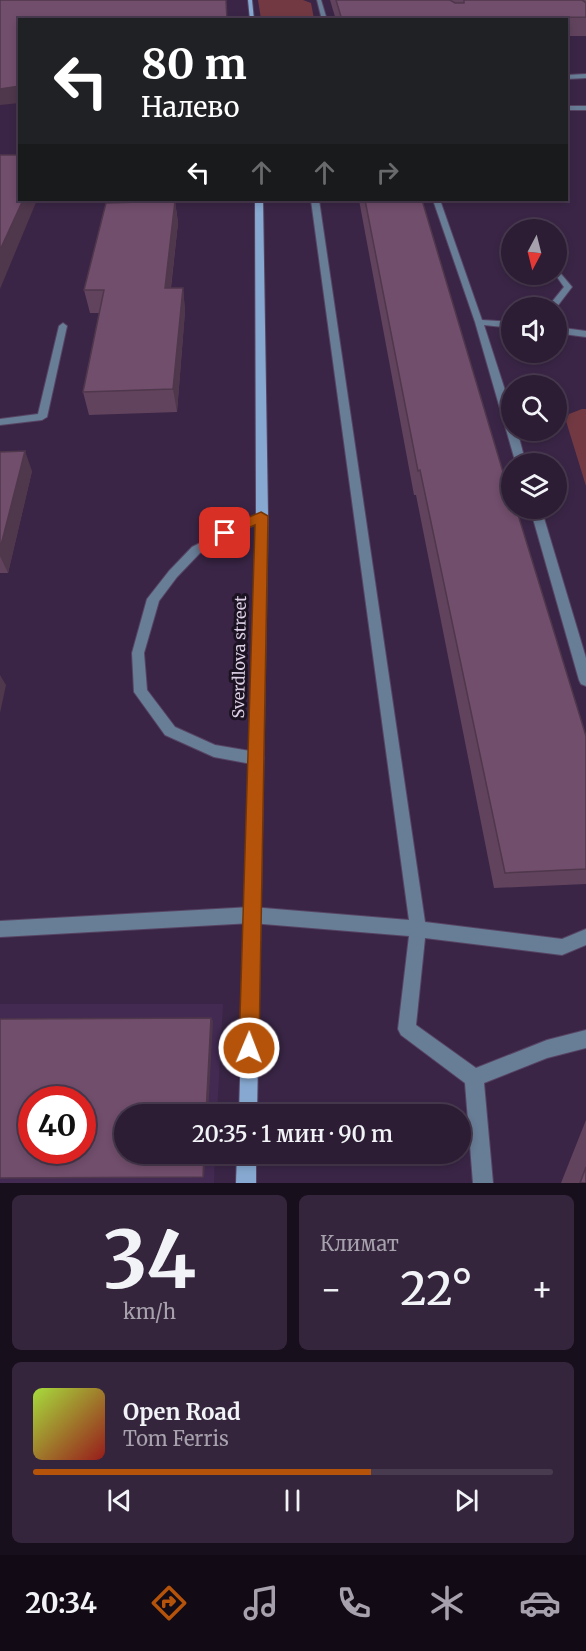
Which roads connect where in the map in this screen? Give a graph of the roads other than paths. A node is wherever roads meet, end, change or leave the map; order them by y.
1 (250, 0) edge
2 (320, 0) edge
3 (252, 18) edge
4 (324, 18) edge
5 (568, 76) edge
6 (586, 76) edge
7 (568, 108) edge
8 (586, 108) edge
9 (259, 201) edge
10 (315, 201) edge
11 (436, 201) edge
12 (567, 285) edge
13 (560, 297) edge
14 (479, 322) junction
15 (501, 324) edge
16 (63, 326) dead end
17 (567, 331) edge
18 (586, 333) edge
19 (501, 394) edge
20 (0, 422) edge
21 (261, 516) junction
22 (538, 519) edge
23 (586, 680) edge
24 (257, 758) junction
25 (252, 915) junction
26 (418, 928) junction
27 (0, 929) edge
28 (586, 938) edge
29 (586, 1039) edge
30 (474, 1078) junction
31 (248, 1104) edge
32 (247, 1164) edge
33 (246, 1183) edge
34 (483, 1183) edge

1 - 3 street
2 - 4 street
5 - 6 street
7 - 8 street
9 - 21 street, Sverdlova street
10 - 26 street
11 - 14 street
12 - 13 street
14 - 15 street
14 - 19 street
16 - 20 street
17 - 18 street
21 - 24 street, Sverdlova street
21 - 24 street
22 - 23 street
24 - 25 street, Sverdlova street
25 - 26 street
25 - 27 street
25 - 31 street, Sverdlova street
26 - 28 street
26 - 30 street
29 - 30 street
30 - 34 street
32 - 33 street

